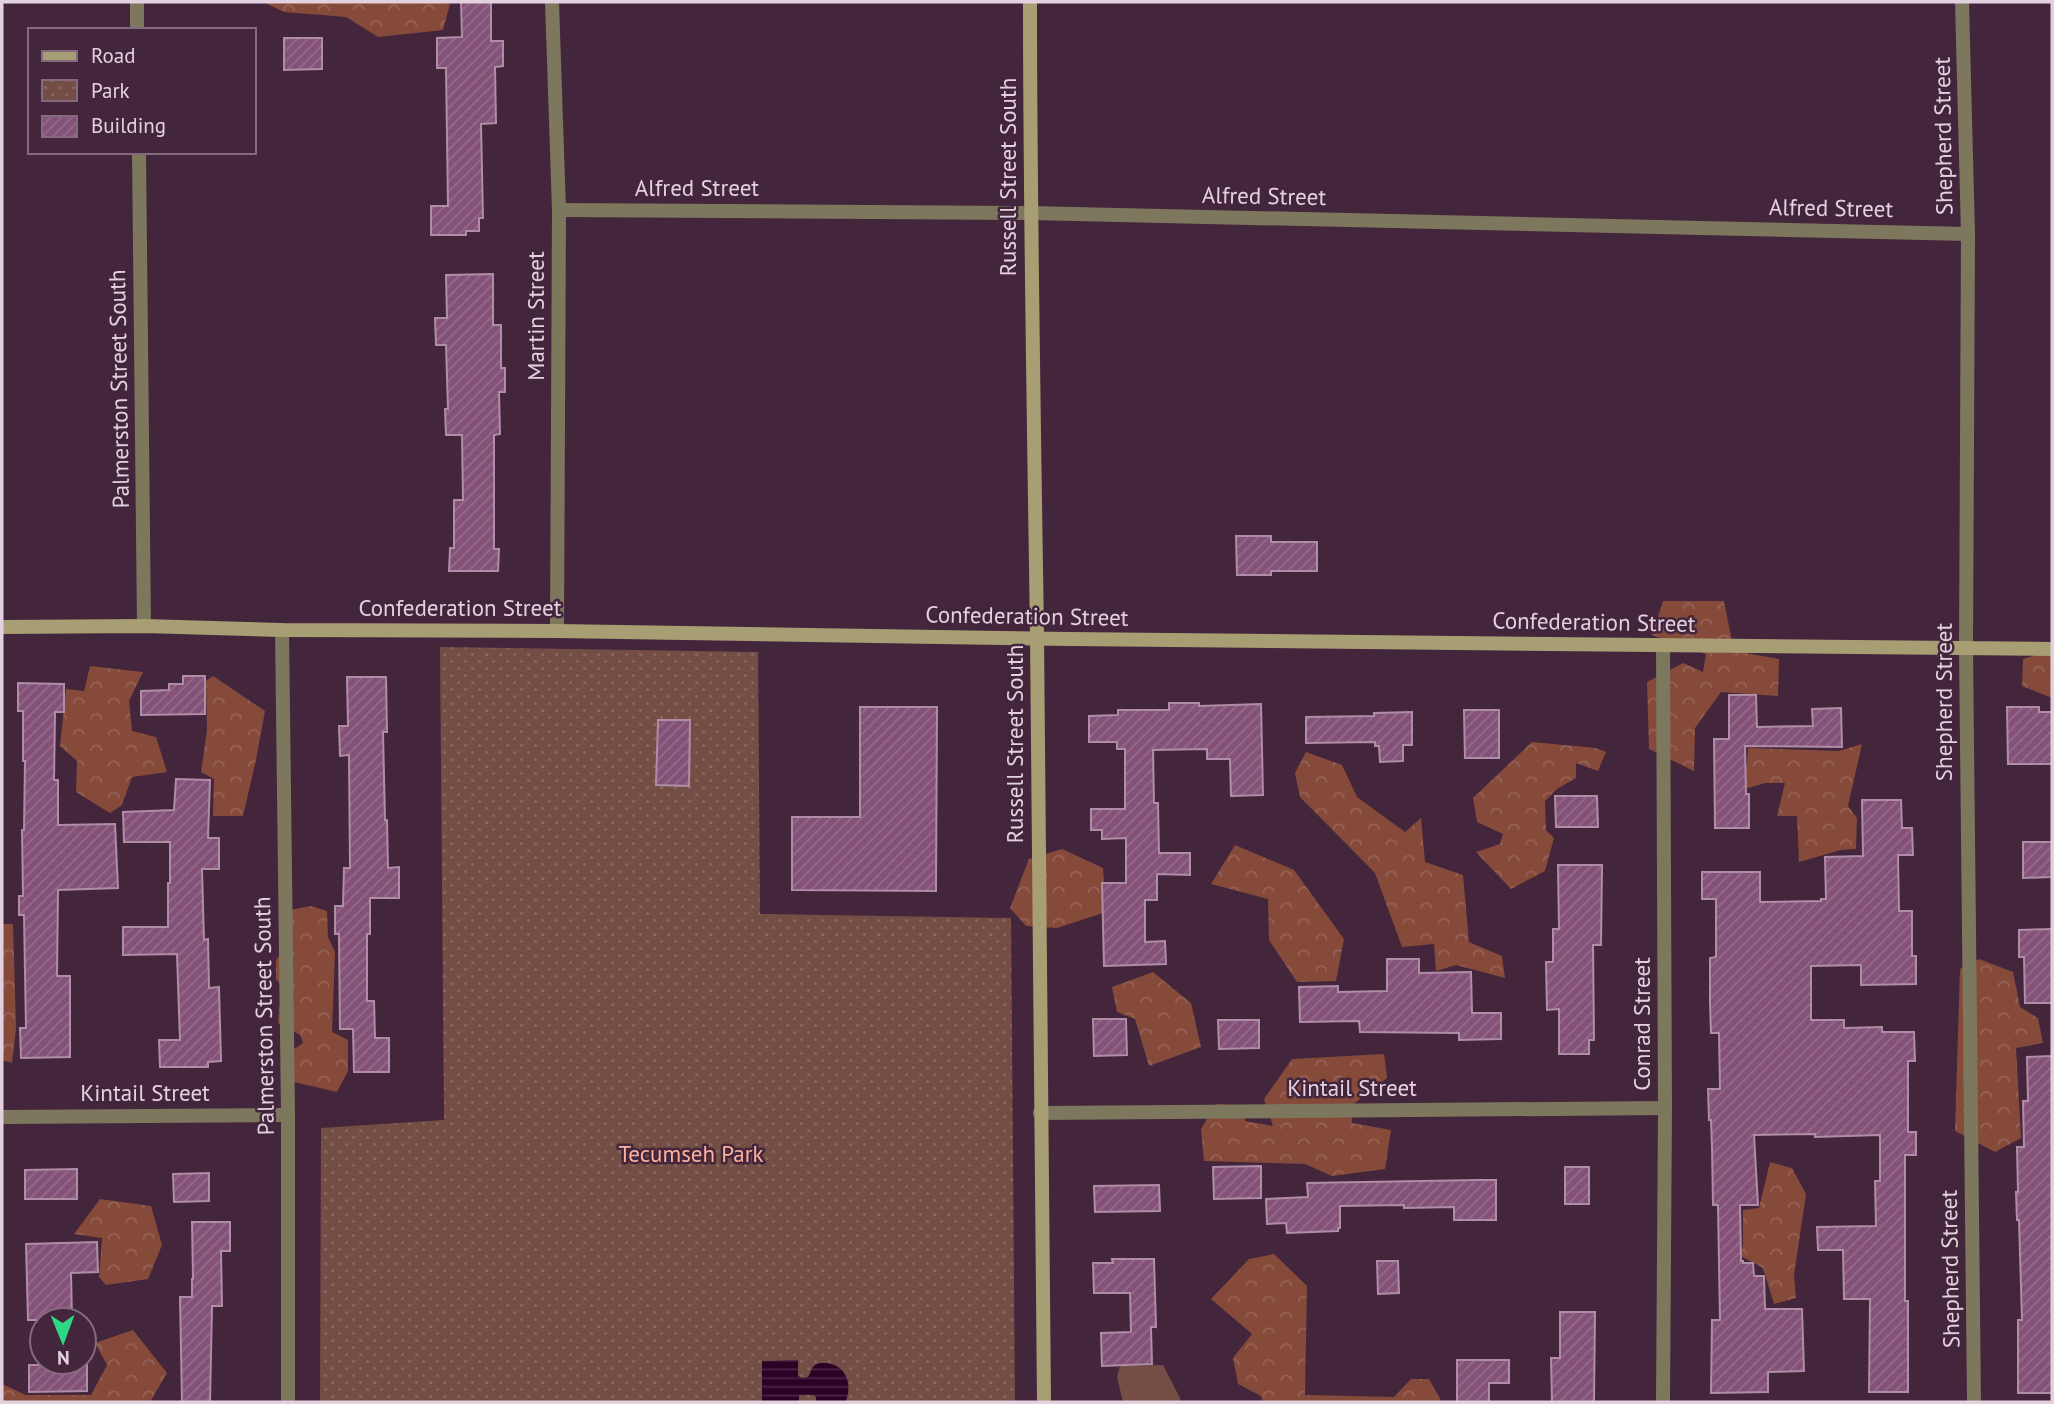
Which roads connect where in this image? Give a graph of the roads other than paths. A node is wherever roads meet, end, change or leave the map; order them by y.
1 (137, 2) edge
2 (552, 2) edge
3 (1030, 2) edge
4 (1962, 2) edge
5 (137, 28) edge
6 (139, 154) edge
7 (559, 210) junction
8 (1030, 213) junction
9 (1968, 234) junction
10 (144, 626) junction
11 (2, 627) edge
12 (282, 630) junction
13 (557, 631) junction
14 (1037, 638) junction
15 (1663, 645) junction
16 (1966, 649) junction
17 (2052, 649) edge
18 (1665, 1108) junction
19 (1040, 1112) junction
20 (288, 1115) junction
21 (2, 1117) edge
22 (288, 1402) edge
23 (1044, 1402) edge
24 (1663, 1402) edge
25 (1974, 1402) edge

1 - 5 street
2 - 7 street, Martin Street
3 - 8 main road, Russell Street South
4 - 9 street, Shepherd Street
6 - 10 street, Palmerston Street South
7 - 8 street, Alfred Street
7 - 13 street, Martin Street
8 - 9 street, Alfred Street
8 - 14 main road, Russell Street South
9 - 16 street, Shepherd Street
10 - 11 main road, Confederation Street
10 - 12 main road, Confederation Street
12 - 13 main road, Confederation Street
12 - 20 street, Palmerston Street South
13 - 14 main road, Confederation Street
14 - 15 main road, Confederation Street
14 - 19 main road, Russell Street South
15 - 16 main road, Confederation Street
15 - 18 street, Conrad Street
16 - 17 main road, Confederation Street
16 - 25 street, Shepherd Street
18 - 19 street, Kintail Street
18 - 24 street, Conrad Street
19 - 23 main road, Russell Street South
20 - 21 street, Kintail Street
20 - 22 street, Palmerston Street South

